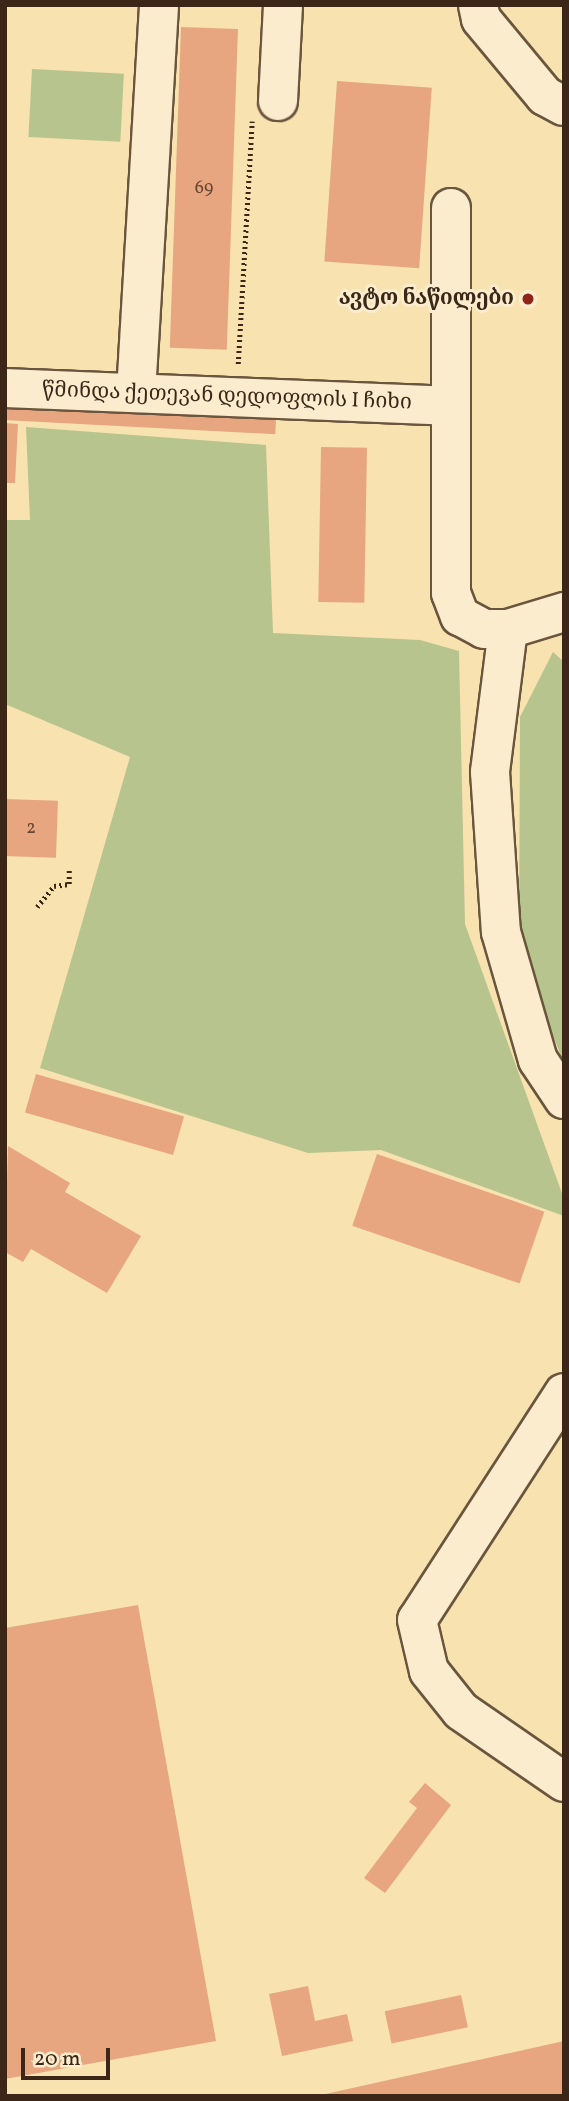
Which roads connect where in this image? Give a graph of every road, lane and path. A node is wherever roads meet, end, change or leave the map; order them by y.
1 (159, 5) edge
2 (283, 5) edge
3 (478, 5) edge
4 (564, 106) edge
5 (265, 107) joint
6 (451, 208) dead end
7 (5, 388) edge
8 (136, 393) junction
9 (236, 398) junction
10 (448, 406) junction
11 (564, 612) edge
12 (508, 629) junction
13 (69, 870) dead end
14 (37, 906) dead end
15 (564, 1099) edge
16 (564, 1393) edge
17 (564, 1782) edge

1 - 8 street
2 - 5 street
3 - 4 street
5 - 9 path
6 - 10 street
7 - 8 street, წმინდა ქეთევან დედოფლის I ჩიხი
8 - 9 street, წმინდა ქეთევან დედოფლის I ჩიხი
9 - 10 street, წმინდა ქეთევან დედოფლის I ჩიხი
10 - 12 street
11 - 12 street
12 - 15 street
13 - 14 path
16 - 17 street

